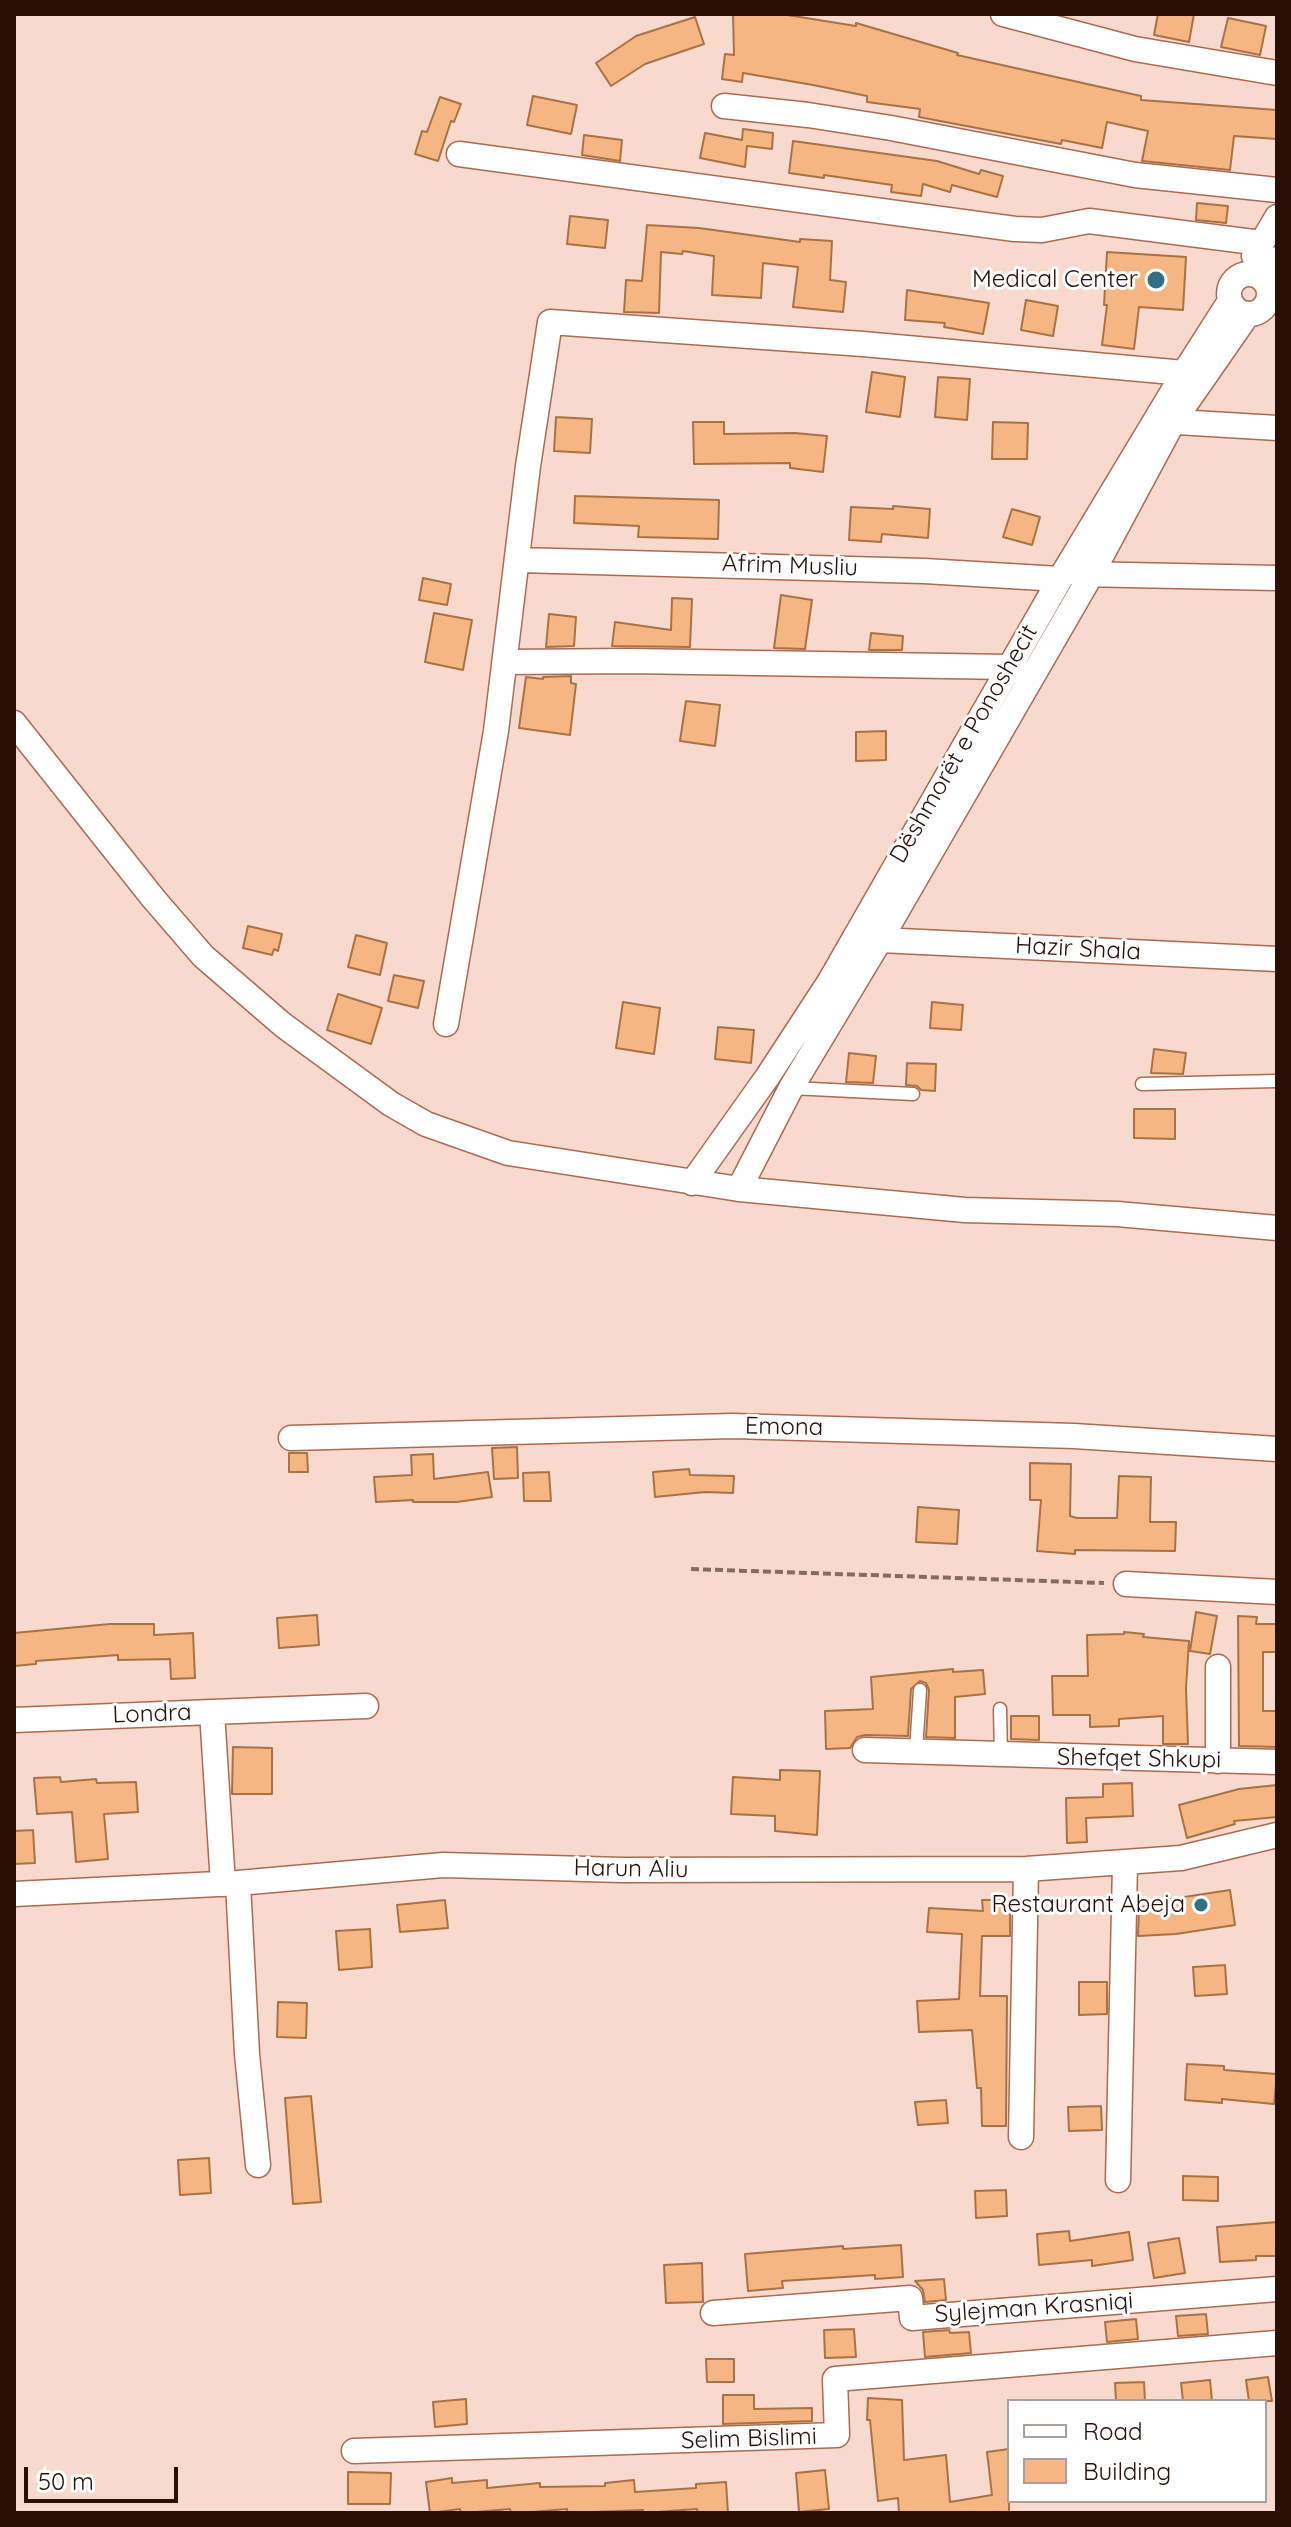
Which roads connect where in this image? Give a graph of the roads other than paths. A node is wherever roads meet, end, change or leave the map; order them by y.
1 (1003, 14) edge
2 (1277, 73) edge
3 (724, 106) dead end
4 (459, 154) dead end
5 (1277, 190) edge
6 (1277, 217) edge
7 (1269, 251) edge
8 (1254, 278) junction
9 (1239, 308) junction
10 (1184, 373) junction
11 (1164, 422) junction
12 (1277, 428) edge
13 (1119, 500) junction
14 (519, 560) junction
15 (1091, 575) junction
16 (1062, 576) junction
17 (1277, 578) edge
18 (505, 662) junction
19 (1021, 672) junction
20 (14, 723) edge
21 (880, 940) junction
22 (1277, 959) edge
23 (820, 1017) junction
24 (446, 1024) dead end
25 (1277, 1081) edge
26 (1142, 1084) dead end
27 (791, 1088) junction
28 (913, 1094) dead end
29 (692, 1183) junction
30 (739, 1189) junction
31 (1277, 1228) edge
32 (291, 1438) dead end
33 (1277, 1449) edge
34 (1126, 1584) road end
35 (1277, 1592) edge
36 (1218, 1667) dead end
37 (920, 1690) dead end
38 (366, 1706) dead end
39 (1000, 1709) dead end
40 (212, 1712) junction
41 (14, 1720) edge
42 (865, 1750) dead end
43 (916, 1751) junction
44 (1001, 1756) junction
45 (1218, 1761) junction
46 (1277, 1762) edge
47 (1277, 1835) edge
48 (1125, 1864) junction
49 (1026, 1869) junction
50 (230, 1884) junction
51 (14, 1894) edge
52 (1021, 2137) dead end
53 (258, 2165) dead end
54 (1118, 2180) dead end
55 (1277, 2289) edge
56 (713, 2313) dead end
57 (1277, 2343) edge
58 (354, 2451) dead end

1 - 2 street
3 - 5 street
4 - 7 street
6 - 7 street, Dëshmorët e Ponoshecit
7 - 8 street, Dëshmorët e Ponoshecit
8 - 9 street, Dëshmorët e Ponoshecit
8 - 9 street, Dëshmorët e Ponoshecit
9 - 10 street, Dëshmorët e Ponoshecit
9 - 11 street, Dëshmorët e Ponoshecit
10 - 11 street, Dëshmorët e Ponoshecit
10 - 14 street
11 - 12 street
11 - 13 street, Dëshmorët e Ponoshecit
13 - 15 street, Dëshmorët e Ponoshecit
13 - 16 street, Dëshmorët e Ponoshecit
14 - 16 street, Afrim Musliu
14 - 18 street
15 - 16 street, Afrim Musliu
15 - 17 street, Afrim Musliu
15 - 19 street, Dëshmorët e Ponoshecit
16 - 19 street, Dëshmorët e Ponoshecit
18 - 19 street
18 - 24 street
19 - 21 street, Dëshmorët e Ponoshecit
19 - 23 street, Dëshmorët e Ponoshecit
20 - 29 street
21 - 22 street, Hazir Shala
21 - 23 street, Dëshmorët e Ponoshecit
23 - 27 street, Dëshmorët e Ponoshecit
23 - 29 street, Dëshmorët e Ponoshecit
25 - 26 lane
27 - 28 lane
27 - 30 street, Dëshmorët e Ponoshecit
29 - 30 street
30 - 31 street
32 - 33 street, Emona
34 - 35 street
36 - 45 street
37 - 43 lane
38 - 40 street
39 - 44 lane
40 - 41 street, Londra
40 - 50 street, Londra
42 - 43 street, Shefqet Shkupi
43 - 44 street, Shefqet Shkupi
44 - 45 street, Shefqet Shkupi
45 - 46 street, Shefqet Shkupi
47 - 48 street, Harun Aliu
48 - 49 street, Harun Aliu
48 - 54 street
49 - 50 street, Harun Aliu
49 - 52 street
50 - 51 street, Harun Aliu
50 - 53 street
55 - 56 street, Sylejman Krasniqi
57 - 58 street, Selim Bislimi

